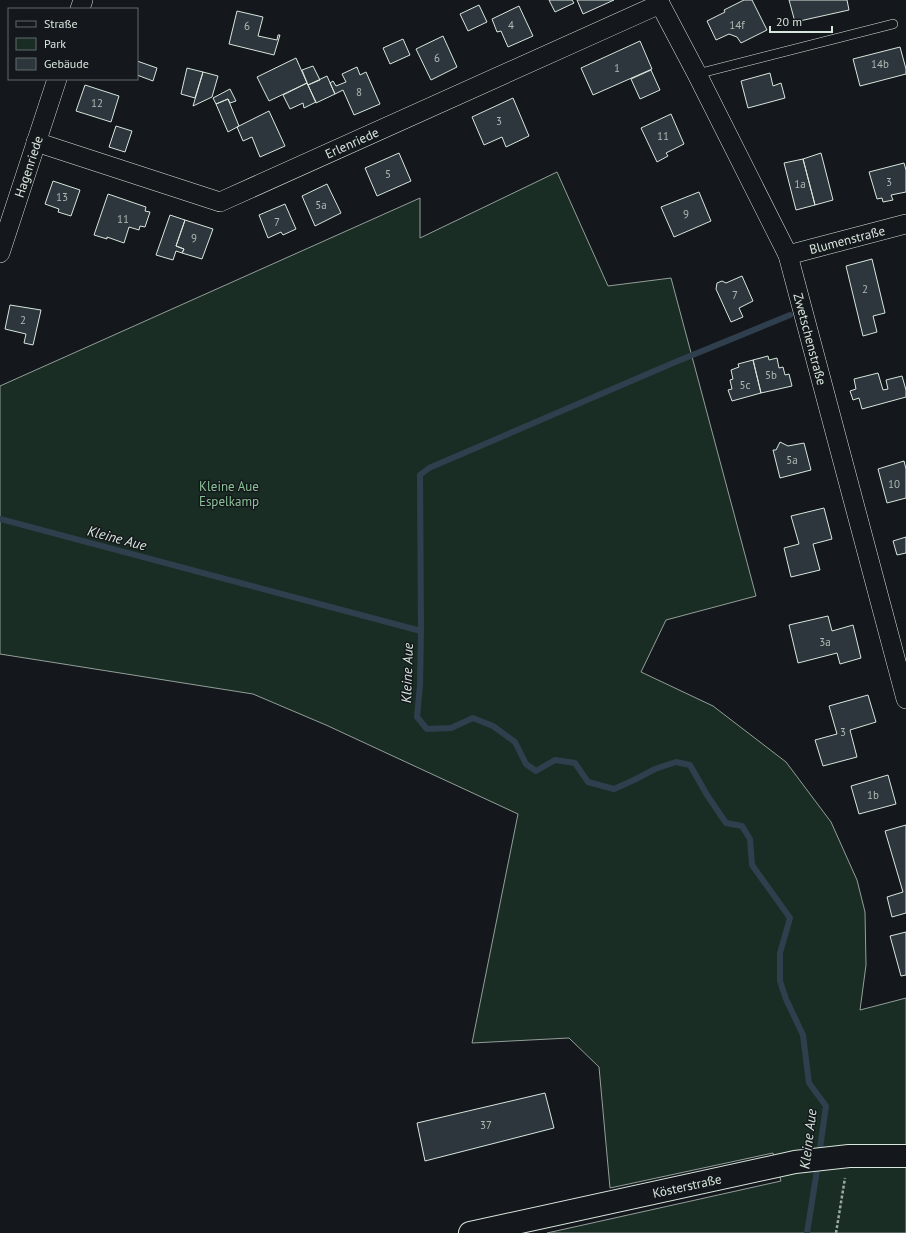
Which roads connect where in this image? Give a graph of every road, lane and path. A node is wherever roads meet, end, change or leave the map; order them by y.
1 (659, 2) edge
2 (893, 24) dead end
3 (697, 74) junction
4 (57, 80) edge
5 (36, 142) junction
6 (906, 224) edge
7 (0, 253) edge
8 (788, 255) junction
9 (906, 699) edge
10 (849, 1156) junction
11 (906, 1156) edge
12 (470, 1233) edge
13 (836, 1233) edge

1 - 3 street, Zwetschenstraße
1 - 5 street, Erlenriede
2 - 3 lane
3 - 8 street, Zwetschenstraße
4 - 5 street, Hagenriede
5 - 7 street, Hagenriede
6 - 8 street, Blumenstraße
8 - 9 street, Zwetschenstraße
10 - 11 main road, Kösterstraße
10 - 12 main road, Kösterstraße
10 - 13 path

